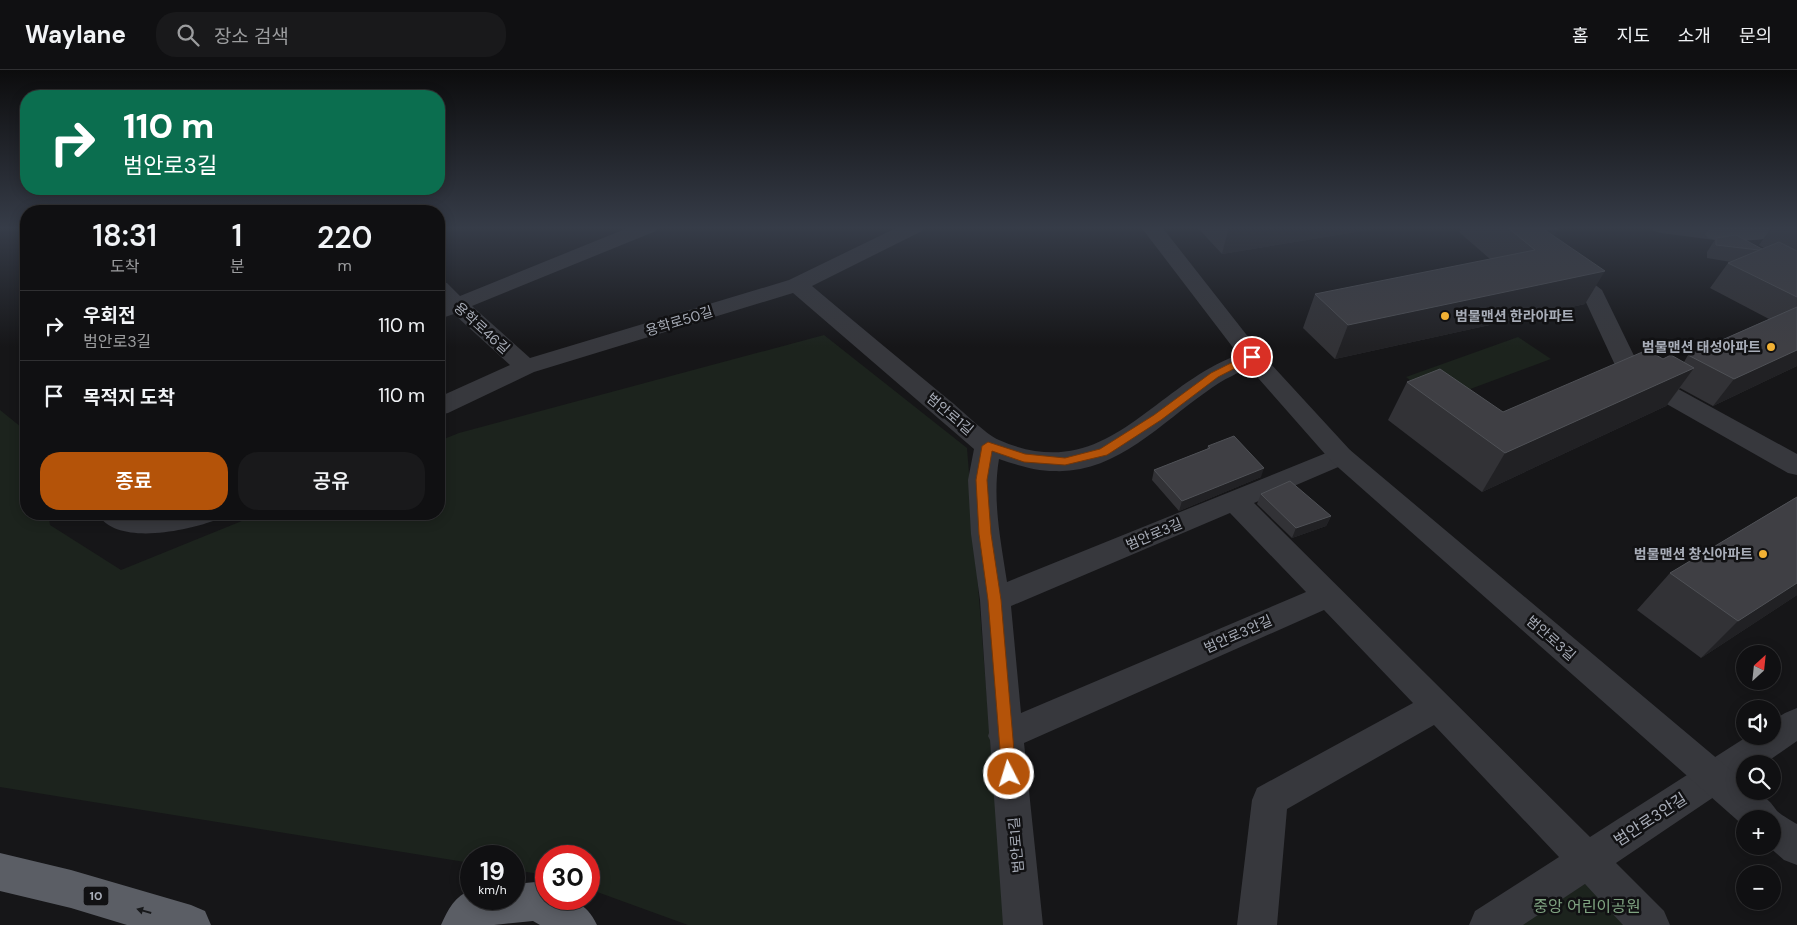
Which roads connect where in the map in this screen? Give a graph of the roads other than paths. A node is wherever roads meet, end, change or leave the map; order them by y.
1 (550, 267) edge
2 (834, 267) edge
3 (1182, 267) edge
4 (1560, 267) edge
5 (797, 285) junction
6 (448, 308) edge
7 (1252, 357) junction
8 (526, 367) junction
9 (445, 404) edge
10 (988, 446) junction
11 (1341, 456) junction
12 (1797, 466) edge
13 (1234, 500) junction
14 (126, 520) edge
15 (172, 520) edge
16 (1328, 595) junction
17 (995, 600) junction
18 (1438, 706) junction
19 (1797, 723) edge
20 (1005, 736) junction
21 (1713, 778) junction
22 (1752, 810) edge
23 (1781, 834) edge
24 (1797, 847) edge
25 (1588, 861) junction
26 (0, 872) edge
27 (191, 925) edge
28 (461, 925) edge
29 (577, 925) edge
30 (1023, 925) edge
31 (1257, 925) edge
32 (1489, 925) edge
33 (1650, 925) edge

1 - 6 street
2 - 5 street, 용학로50길
3 - 7 street, 범안로3길
4 - 12 street
5 - 8 street, 용학로50길
5 - 10 street, 범안로1길
6 - 8 street, 용학로46길
7 - 10 street
7 - 11 street, 범안로3길
8 - 9 street, 용학로50길
10 - 17 street, 범안로1길
11 - 13 street, 범안로3길
11 - 21 street, 범안로3길
13 - 16 street
13 - 17 street, 범안로3길
14 - 15 street
16 - 18 street
16 - 20 street, 범안로3안길
17 - 20 street, 범안로1길
18 - 25 street
18 - 31 street
19 - 21 street, 범안로3안길
20 - 30 street, 범안로1길
21 - 22 street, 범안로3길
21 - 25 street, 범안로3안길
23 - 24 street
25 - 32 street, 범안로3안길
25 - 33 street
27 -> 26 highway, 10
28 - 29 highway

